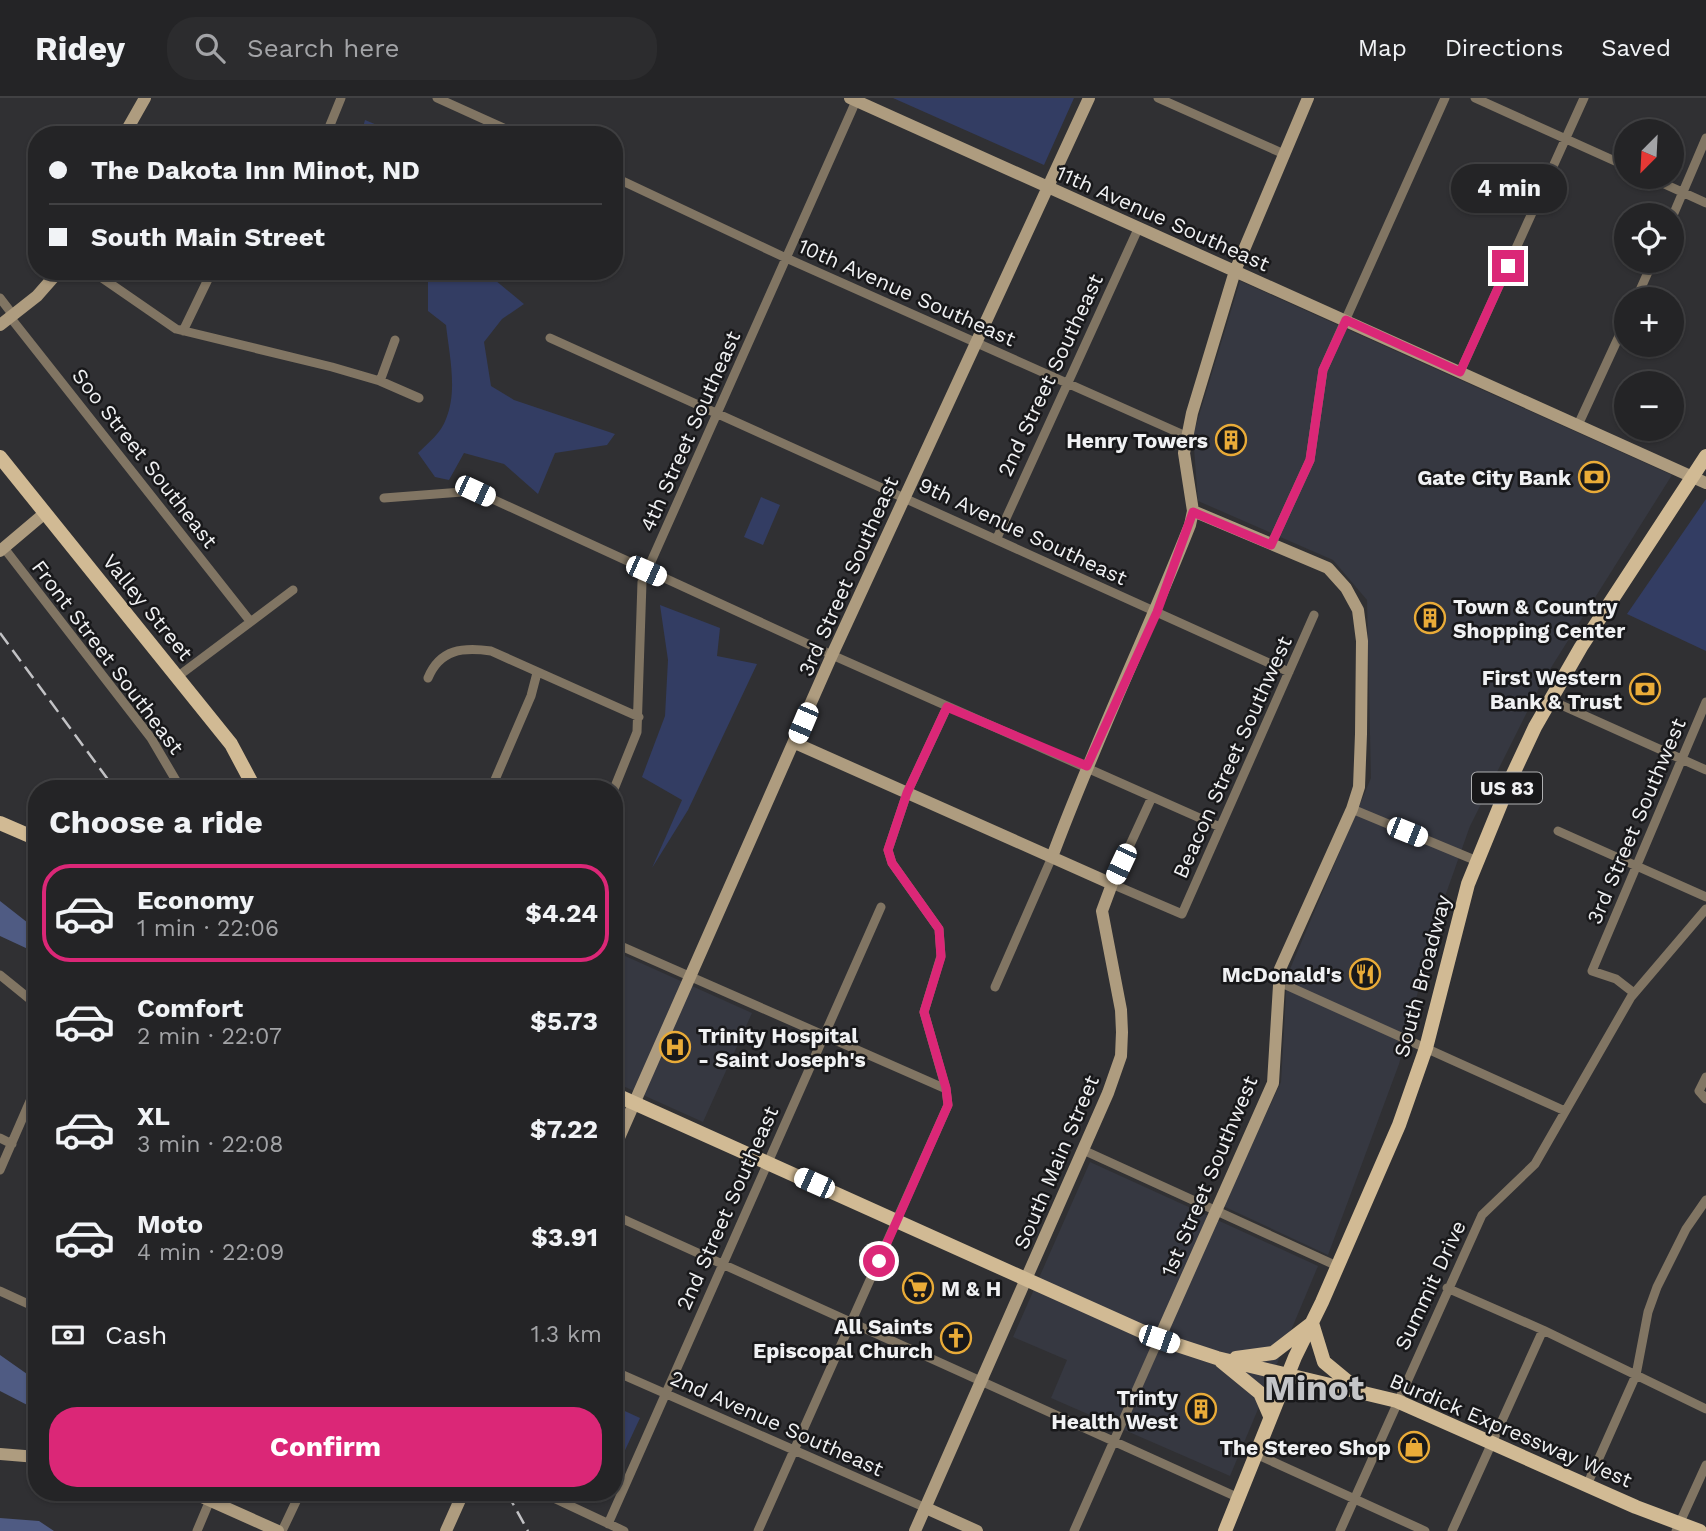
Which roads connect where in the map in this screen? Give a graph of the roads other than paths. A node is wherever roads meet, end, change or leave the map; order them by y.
1 (145, 98) edge
2 (341, 98) edge
3 (437, 98) edge
4 (1089, 98) edge
5 (1158, 98) edge
6 (1308, 98) edge
7 (1445, 98) edge
8 (1475, 98) edge
9 (1584, 98) edge
10 (853, 99) edge
11 (468, 100) edge
12 (464, 110) junction
13 (129, 126) edge
14 (330, 126) edge
15 (500, 126) edge
16 (1706, 138) edge
17 (1565, 139) junction
18 (1284, 153) junction
19 (1614, 161) edge
20 (623, 181) edge
21 (1046, 188) junction
22 (1676, 189) edge
23 (1683, 192) junction
24 (1678, 203) edge
25 (1706, 203) edge
26 (1138, 229) junction
27 (786, 258) junction
28 (1235, 271) junction
29 (51, 280) edge
30 (106, 280) edge
31 (208, 280) edge
32 (0, 298) edge
33 (8, 319) edge
34 (1346, 320) junction
35 (183, 331) junction
36 (551, 338) dead end
37 (395, 340) dead end
38 (975, 342) junction
39 (1614, 347) edge
40 (1460, 372) junction
41 (380, 381) junction
42 (1067, 383) junction
43 (419, 398) dead end
44 (716, 415) junction
45 (1578, 425) junction
46 (1186, 436) junction
47 (1706, 456) edge
48 (0, 457) edge
49 (1700, 480) edge
50 (905, 496) junction
51 (384, 498) dead end
52 (1193, 512) junction
53 (45, 513) junction
54 (997, 538) junction
55 (1271, 545) junction
56 (2, 549) edge
57 (646, 571) junction
58 (293, 590) dead end
59 (1157, 612) junction
60 (1314, 615) dead end
61 (250, 621) junction
62 (832, 655) junction
63 (1289, 672) junction
64 (537, 673) junction
65 (177, 677) junction
66 (428, 678) dead end
67 (1550, 700) junction
68 (1706, 702) edge
69 (947, 707) junction
70 (639, 717) junction
71 (795, 743) junction
72 (1681, 759) junction
73 (1087, 766) junction
74 (1706, 770) edge
75 (176, 780) edge
76 (250, 780) edge
77 (495, 780) edge
78 (618, 780) edge
79 (907, 793) junction
80 (1152, 797) junction
81 (1352, 809) junction
82 (0, 823) edge
83 (1220, 827) junction
84 (1558, 831) dead end
85 (28, 835) edge
86 (1052, 857) junction
87 (1477, 861) junction
88 (1638, 867) junction
89 (1112, 884) junction
90 (1706, 897) edge
91 (881, 908) dead end
92 (1706, 909) edge
93 (623, 947) edge
94 (0, 975) edge
95 (691, 977) junction
96 (1279, 982) junction
97 (995, 987) dead end
98 (1634, 993) junction
99 (28, 998) edge
100 (823, 1036) junction
101 (1426, 1048) junction
102 (1706, 1077) edge
103 (946, 1088) junction
104 (623, 1098) edge
105 (1705, 1098) edge
106 (635, 1103) junction
107 (28, 1106) edge
108 (1565, 1111) junction
109 (623, 1129) edge
110 (0, 1139) edge
111 (12, 1144) junction
112 (1083, 1150) junction
113 (769, 1163) junction
114 (0, 1170) edge
115 (1706, 1200) edge
116 (1216, 1210) junction
117 (623, 1219) edge
118 (897, 1220) junction
119 (723, 1264) junction
120 (1337, 1266) junction
121 (1027, 1278) junction
122 (1447, 1288) junction
123 (0, 1291) edge
124 (28, 1304) edge
125 (853, 1322) junction
126 (1312, 1323) junction
127 (1543, 1330) junction
128 (1159, 1339) junction
129 (1217, 1358) junction
130 (1287, 1373) junction
131 (623, 1375) edge
132 (1636, 1375) junction
133 (981, 1383) junction
134 (1365, 1392) junction
135 (666, 1394) junction
136 (1396, 1401) junction
137 (1706, 1409) edge
138 (1270, 1416) junction
139 (1491, 1441) junction
140 (1113, 1442) junction
141 (794, 1451) junction
142 (0, 1454) edge
143 (1258, 1455) junction
144 (28, 1456) edge
145 (1706, 1465) edge
146 (1587, 1485) junction
147 (623, 1490) edge
148 (1239, 1498) junction
149 (1354, 1498) junction
150 (210, 1501) edge
151 (220, 1501) edge
152 (296, 1501) edge
153 (459, 1501) edge
154 (560, 1501) edge
155 (618, 1501) edge
156 (926, 1508) junction
157 (608, 1524) junction
158 (1677, 1527) edge
159 (197, 1531) edge
160 (280, 1531) edge
161 (446, 1531) edge
162 (624, 1531) edge
163 (758, 1531) edge
164 (915, 1531) edge
165 (977, 1531) edge
166 (1074, 1531) edge
167 (1224, 1531) edge
168 (1340, 1531) edge
169 (1425, 1531) edge
170 (1452, 1531) edge
171 (1700, 1531) edge

1 - 13 street
2 - 14 street
3 - 12 street
4 - 21 street, 3rd Street Southeast
5 - 18 street
6 - 18 street
7 - 34 street
8 - 17 street
9 - 17 street
10 - 21 street, 11th Avenue Southeast
10 - 27 street, 4th Street Southeast
11 - 12 street
12 - 15 street
16 - 23 street
17 - 19 street
17 - 40 street
18 - 28 street
20 - 27 street, 10th Avenue Southeast
21 - 26 street, 11th Avenue Southeast
21 - 38 street, 3rd Street Southeast
22 - 23 street
23 - 24 street
23 - 25 street
26 - 28 street, 11th Avenue Southeast
26 - 42 street, 2nd Street Southeast
27 - 38 street, 10th Avenue Southeast
27 - 44 street, 4th Street Southeast
28 - 34 street, 11th Avenue Southeast
28 - 46 street
29 - 33 street
30 - 35 street
31 - 35 street
32 - 33 street, Soo Street Southeast
33 - 61 street, Soo Street Southeast
34 - 40 street, 11th Avenue Southeast
34 - 55 street
35 - 41 street
36 - 44 street, 9th Avenue Southeast
37 - 41 street
38 - 42 street, 10th Avenue Southeast
38 - 50 street, 3rd Street Southeast
39 - 45 street
40 - 45 street, 11th Avenue Southeast
41 - 43 street
42 - 46 street, 10th Avenue Southeast
42 - 54 street, 2nd Street Southeast
44 - 50 street, 9th Avenue Southeast
44 - 57 street, 4th Street Southeast
45 - 49 street, 11th Avenue Southeast
46 - 52 street
47 - 49 main road, South Broadway / US 83
48 - 53 main road, Valley Street
49 - 67 main road, South Broadway / US 83
50 - 54 street, 9th Avenue Southeast
50 - 62 street, 3rd Street Southeast
51 - 57 street
52 - 55 street, 1st Street Southwest
52 - 59 street
53 - 56 street
53 - 65 main road, Valley Street
54 - 59 street, 9th Avenue Southeast
55 - 81 street, 1st Street Southwest
56 - 75 street, Front Street Southeast
57 - 62 street
57 - 70 street, 4th Street Southeast
58 - 61 street
59 - 63 street, 9th Avenue Southeast
59 - 73 street
60 - 63 street, Beacon Street Southwest
61 - 65 street
62 - 69 street
62 - 71 street, 3rd Street Southeast
63 - 83 street, Beacon Street Southwest
64 - 66 street
64 - 70 street
64 - 77 street
65 - 76 main road, Valley Street
67 - 72 street
67 - 87 main road, South Broadway / US 83
68 - 72 street, 3rd Street Southwest
69 - 73 street
69 - 79 street
70 - 78 street, 4th Street Southeast
71 - 79 street
71 - 95 street, 3rd Street Southeast
72 - 74 street
72 - 88 street, 3rd Street Southwest
73 - 80 street
73 - 86 street
79 - 86 street
79 - 103 street
80 - 83 street
80 - 89 street, South Main Street
81 - 87 street
81 - 96 street, 1st Street Southwest
82 - 85 main road
83 - 89 street, Beacon Street Southwest
84 - 88 street
86 - 89 street
86 - 97 street
87 - 101 main road, South Broadway / US 83
88 - 90 street
88 - 98 street, 3rd Street Southwest
89 - 112 street, South Main Street
91 - 100 street, 2nd Street Southeast
92 - 98 street, Summit Drive
93 - 95 street
94 - 99 street
95 - 100 street
95 - 106 street, 3rd Street Southeast
96 - 101 street
96 - 116 street, 1st Street Southwest
98 - 108 street, Summit Drive
100 - 103 street
100 - 113 street, 2nd Street Southeast
101 - 108 street
101 - 120 main road, South Broadway / US 83
102 - 105 street
103 - 118 street
104 - 106 main road, Burdick Expressway West
106 - 109 street, 3rd Street Southeast
106 - 113 main road, Burdick Expressway West
107 - 111 street
108 - 122 street, Summit Drive
110 - 111 street
111 - 114 street
112 - 116 street
112 - 121 street, South Main Street
113 - 118 main road, Burdick Expressway West
113 - 119 street, 2nd Street Southeast
115 - 132 street
116 - 120 street
116 - 128 street, 1st Street Southwest
117 - 119 street
118 - 121 main road, Burdick Expressway West
118 - 125 street
119 - 125 street
119 - 135 street, 2nd Street Southeast
120 - 126 main road, South Broadway / US 83
121 - 128 main road, Burdick Expressway West
121 - 133 street, South Main Street
122 - 127 street
122 - 136 street, Summit Drive
123 - 124 street
125 - 133 street
125 - 141 street
126 - 129 main road
126 - 130 main road, South Broadway / US 83
126 - 134 main road
127 - 132 street
127 - 139 street
128 - 129 main road, Burdick Expressway West
128 - 140 street, 1st Street Southwest
129 - 130 main road, Burdick Expressway West
129 - 138 main road
130 - 134 main road, Burdick Expressway West
130 - 138 main road, South Broadway / US 83
131 - 135 street, 2nd Avenue Southeast
132 - 137 street
132 - 146 street
133 - 140 street
133 - 156 street, South Main Street
134 - 136 main road, Burdick Expressway West
135 - 141 street, 2nd Avenue Southeast
135 - 147 street, 2nd Street Southeast
136 - 139 main road, Burdick Expressway West
136 - 149 street, Summit Drive
138 - 143 main road, South Broadway / US 83
139 - 146 main road, Burdick Expressway West
139 - 170 street
140 - 148 street
140 - 166 street, 1st Street Southwest
141 - 156 street, 2nd Avenue Southeast
141 - 163 street
142 - 144 street
143 - 148 main road, South Broadway / US 83
143 - 149 street
145 - 158 street
146 - 158 main road, Burdick Expressway West
148 - 167 main road, South Broadway / US 83
149 - 168 street, Summit Drive
149 - 169 street
150 - 159 street
151 - 160 street
152 - 160 street
153 - 161 street
154 - 157 street
155 - 157 street, 2nd Street Southeast
156 - 164 street, South Main Street
156 - 165 street
157 - 162 street
158 - 171 main road, Burdick Expressway West

